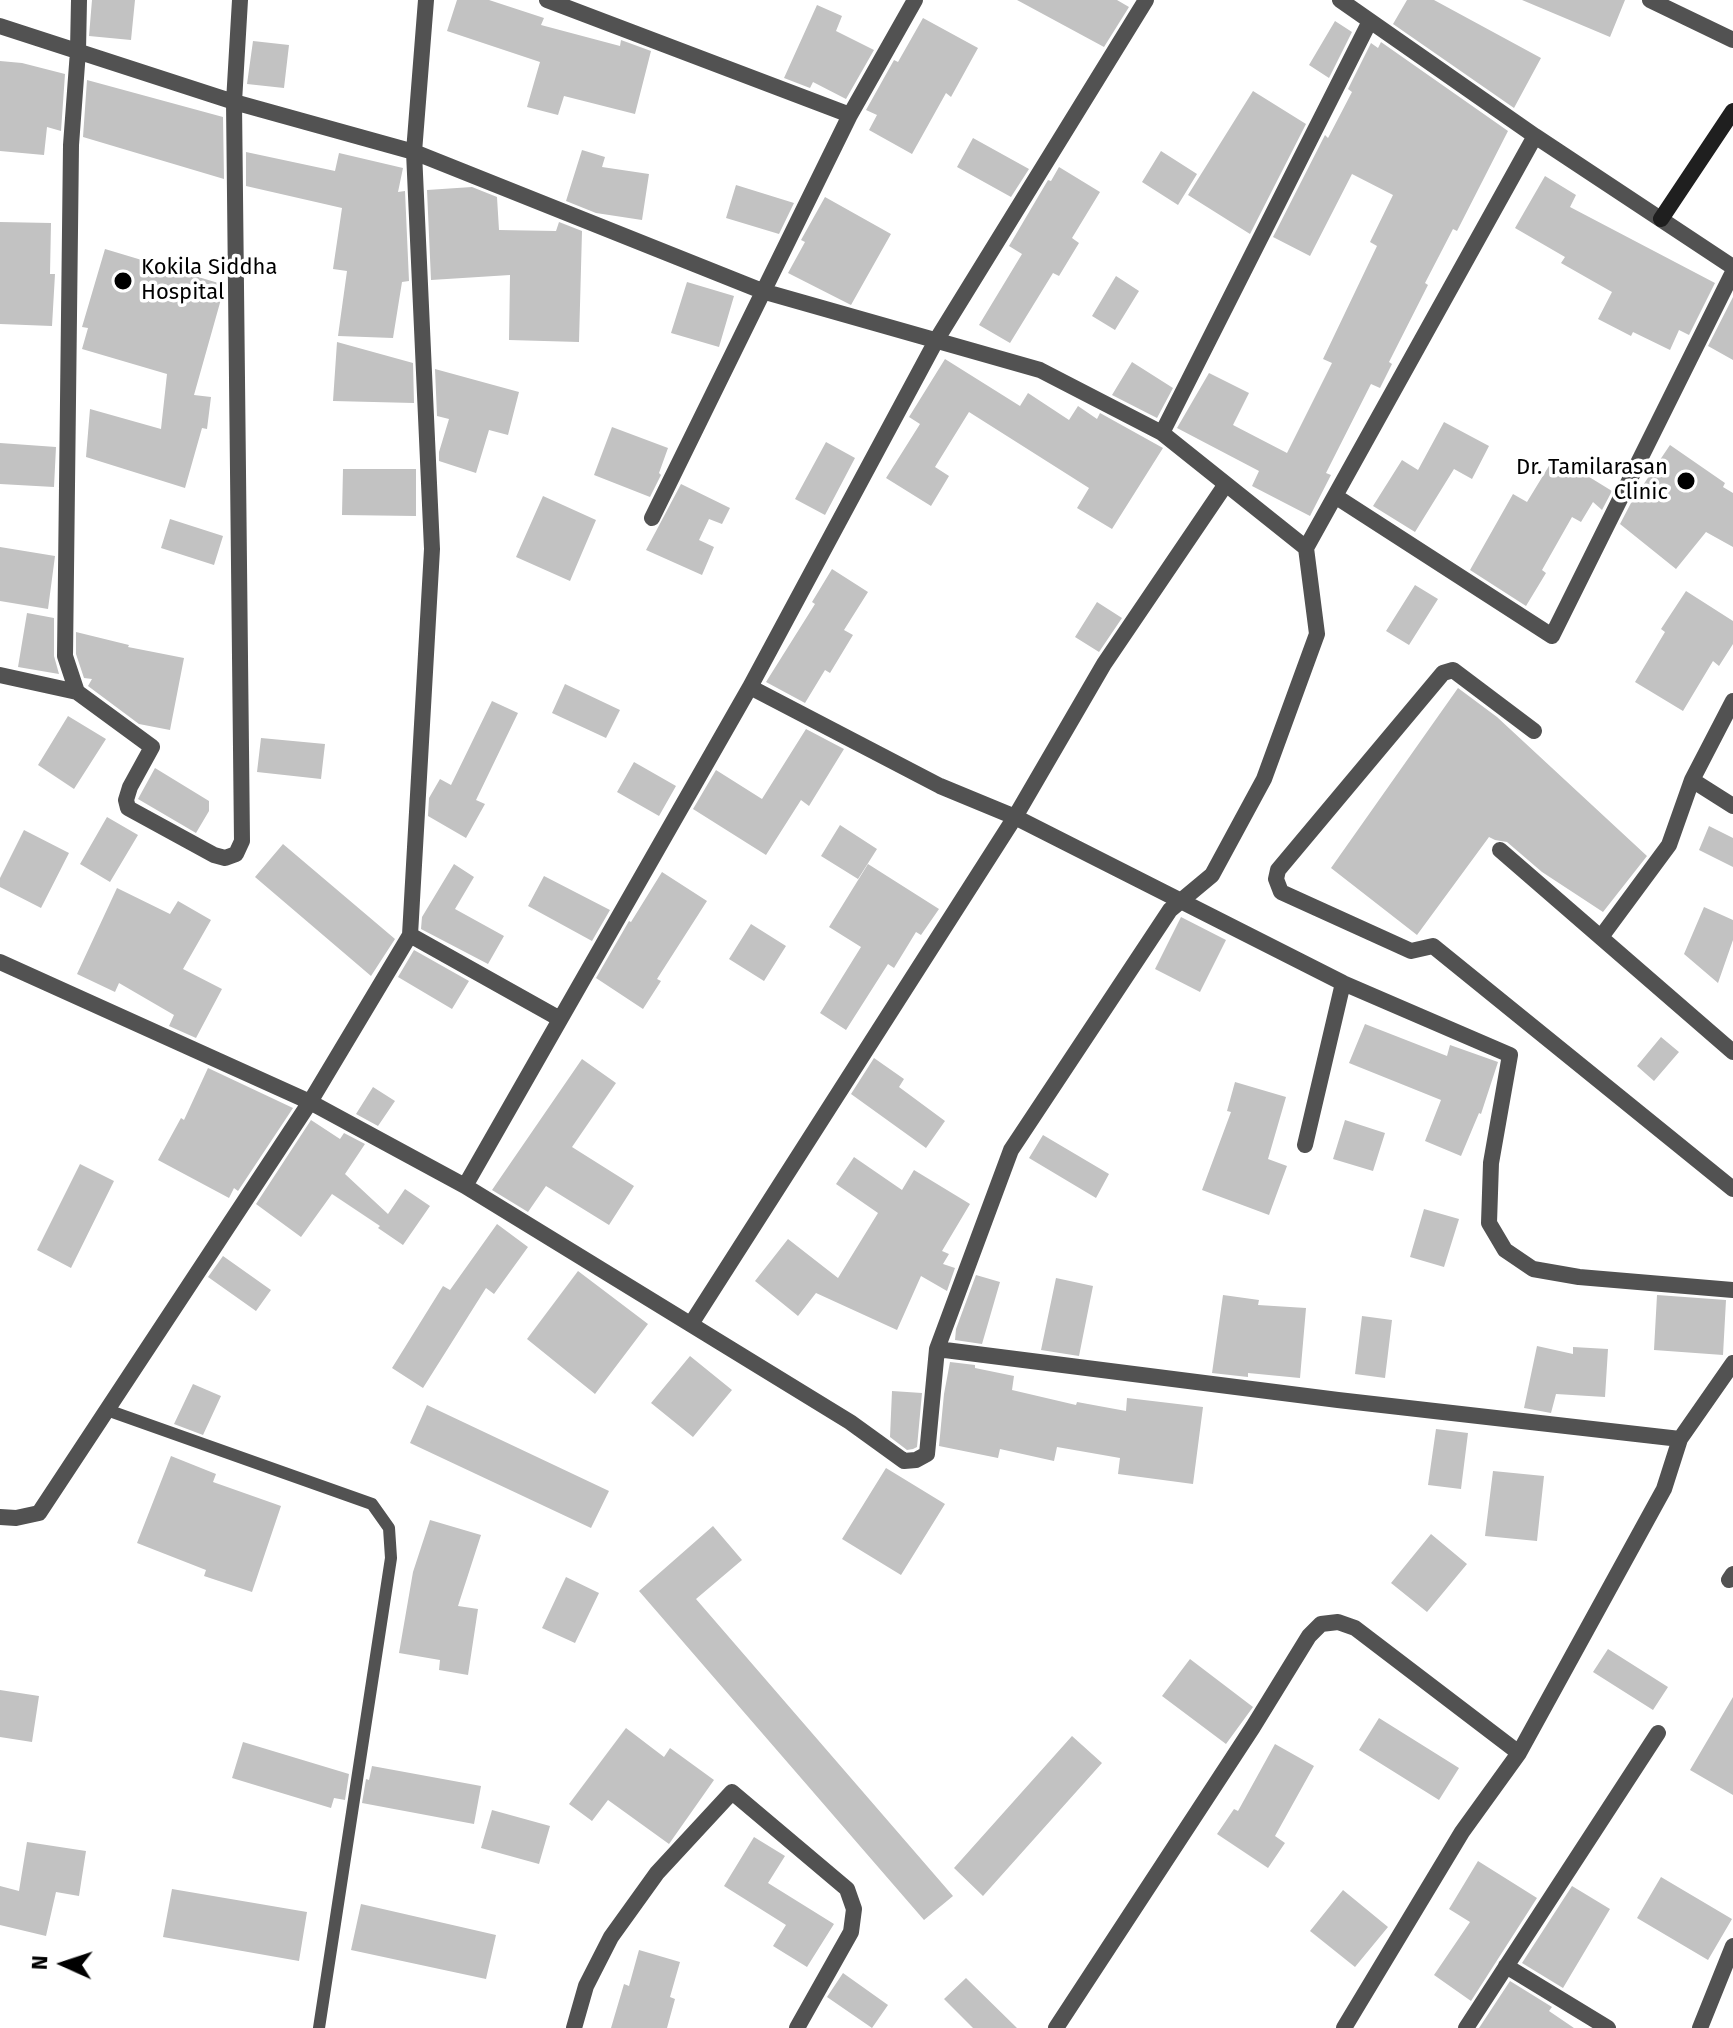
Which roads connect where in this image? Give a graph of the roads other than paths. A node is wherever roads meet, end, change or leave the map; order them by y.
1 (79, 0) edge
2 (240, 0) edge
3 (426, 0) edge
4 (547, 0) edge
5 (915, 0) edge
6 (1146, 0) edge
7 (1340, 0) edge
8 (1650, 0) edge
9 (1369, 23) junction
10 (0, 26) edge
11 (1733, 40) edge
12 (78, 51) junction
13 (234, 102) junction
14 (1733, 111) edge
15 (850, 115) junction
16 (1535, 136) junction
17 (414, 152) junction
18 (1661, 219) junction
19 (1733, 270) edge
20 (762, 291) junction
21 (937, 339) junction
22 (1162, 433) junction
23 (1226, 484) junction
24 (1335, 496) junction
25 (652, 518) dead end
26 (1306, 548) junction
27 (0, 675) edge
28 (750, 687) junction
29 (77, 692) junction
30 (1733, 701) edge
31 (1534, 731) dead end
32 (1692, 780) junction
33 (1733, 806) edge
34 (1015, 817) junction
35 (1500, 850) dead end
36 (1182, 900) junction
37 (410, 935) junction
38 (1601, 937) junction
39 (0, 962) edge
40 (1343, 983) junction
41 (560, 1019) junction
42 (1733, 1052) edge
43 (310, 1102) junction
44 (1305, 1145) dead end
45 (465, 1186) junction
46 (1733, 1189) edge
47 (1733, 1290) edge
48 (691, 1324) junction
49 (937, 1349) junction
50 (1733, 1363) edge
51 (107, 1410) junction
52 (1680, 1439) junction
53 (0, 1517) edge
54 (1658, 1733) dead end
55 (1519, 1753) junction
56 (1733, 1946) edge
57 (1506, 1966) junction
58 (319, 2028) edge
59 (574, 2028) edge
60 (797, 2028) edge
61 (1056, 2028) edge
62 (1344, 2028) edge
63 (1466, 2028) edge
64 (1608, 2028) edge
65 (1700, 2028) edge

1 - 12 street
2 - 13 street
3 - 17 street
4 - 15 street
5 - 15 street
6 - 21 street
7 - 9 street
8 - 11 street
9 - 16 street
9 - 22 street
10 - 12 street
12 - 13 street
12 - 29 street
13 - 17 street
13 - 29 street
14 - 18 street
15 - 20 street
16 - 18 street
16 - 24 street
17 - 20 street
17 - 37 street
18 - 19 street
19 - 24 street
20 - 21 street
20 - 25 street
21 - 22 street
21 - 28 street
22 - 23 street
23 - 26 street
23 - 34 street
24 - 26 street
26 - 36 street
27 - 29 street
28 - 34 street
28 - 41 street
30 - 32 street
31 - 46 street
32 - 33 street
32 - 38 street
34 - 36 street
34 - 48 street
35 - 38 street
36 - 40 street
36 - 49 street
37 - 41 street
37 - 43 street
38 - 42 street
39 - 43 street
40 - 44 street
40 - 47 street
41 - 45 street
43 - 45 street
43 - 51 street
45 - 48 street
48 - 49 street
49 - 52 street
50 - 52 street
51 - 53 street
51 - 58 lane
52 - 55 street
54 - 57 street
55 - 61 street
55 - 62 street
56 - 65 street
57 - 63 street
57 - 64 street
59 - 60 street

